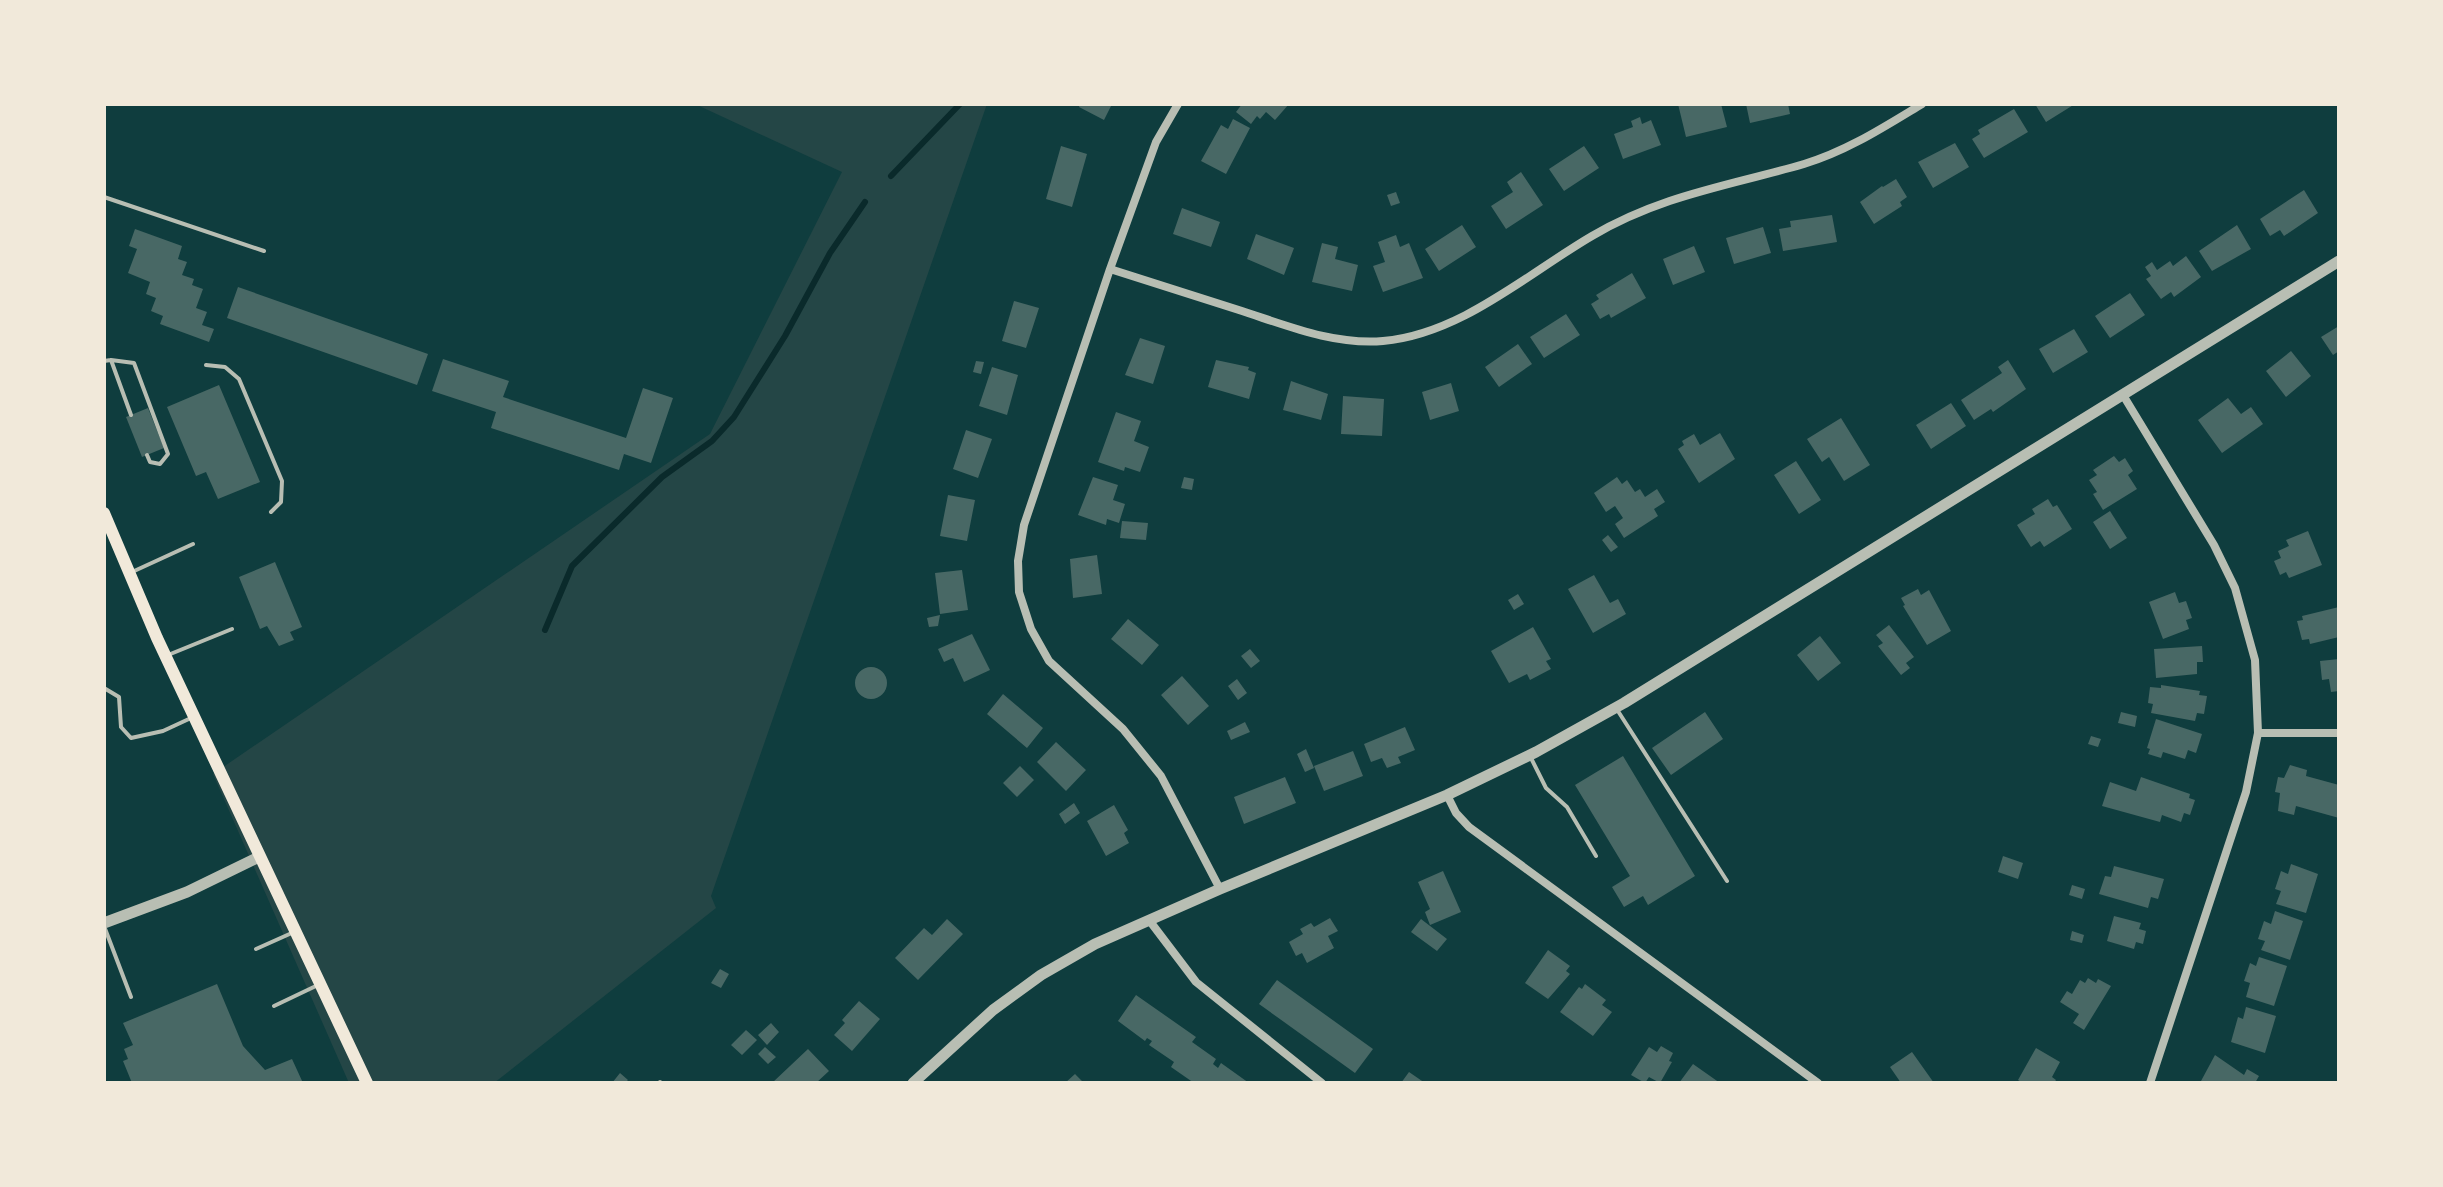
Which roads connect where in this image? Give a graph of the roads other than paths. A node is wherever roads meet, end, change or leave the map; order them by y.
1 (1178, 104) edge
2 (1922, 104) edge
3 (104, 197) edge
4 (264, 251) dead end
5 (2339, 261) edge
6 (1110, 269) junction
7 (111, 360) junction
8 (104, 361) edge
9 (206, 365) dead end
10 (2123, 395) junction
11 (131, 415) dead end
12 (147, 455) dead end
13 (271, 512) dead end
14 (104, 513) edge
15 (193, 544) dead end
16 (130, 573) junction
17 (232, 629) dead end
18 (166, 656) junction
19 (104, 688) edge
20 (1616, 707) junction
21 (194, 717) junction
22 (2258, 733) junction
23 (2339, 733) edge
24 (1529, 755) junction
25 (1447, 795) junction
26 (1596, 856) dead end
27 (259, 857) junction
28 (1727, 881) dead end
29 (1220, 889) junction
30 (1149, 920) junction
31 (104, 925) edge
32 (295, 932) junction
33 (256, 949) dead end
34 (320, 984) junction
35 (131, 997) dead end
36 (274, 1006) dead end
37 (367, 1083) edge
38 (913, 1083) edge
39 (1322, 1083) edge
40 (1818, 1083) edge
41 (2150, 1083) edge

1 - 6 street
2 - 6 street
3 - 4 lane
5 - 10 street
6 - 29 street
7 - 8 lane
7 - 11 lane
7 - 12 lane
9 - 13 lane
10 - 20 street
10 - 22 street
14 - 16 main road
15 - 16 lane
16 - 18 main road
17 - 18 lane
18 - 21 main road
19 - 21 lane
20 - 24 street
20 - 28 lane
21 - 27 main road
22 - 23 street
22 - 41 street
24 - 25 street
24 - 26 lane
25 - 29 street
25 - 40 street
27 - 31 street
27 - 32 main road
29 - 30 street
30 - 38 street
30 - 39 street
31 - 35 lane
32 - 33 lane
32 - 34 main road
34 - 36 lane
34 - 37 main road

